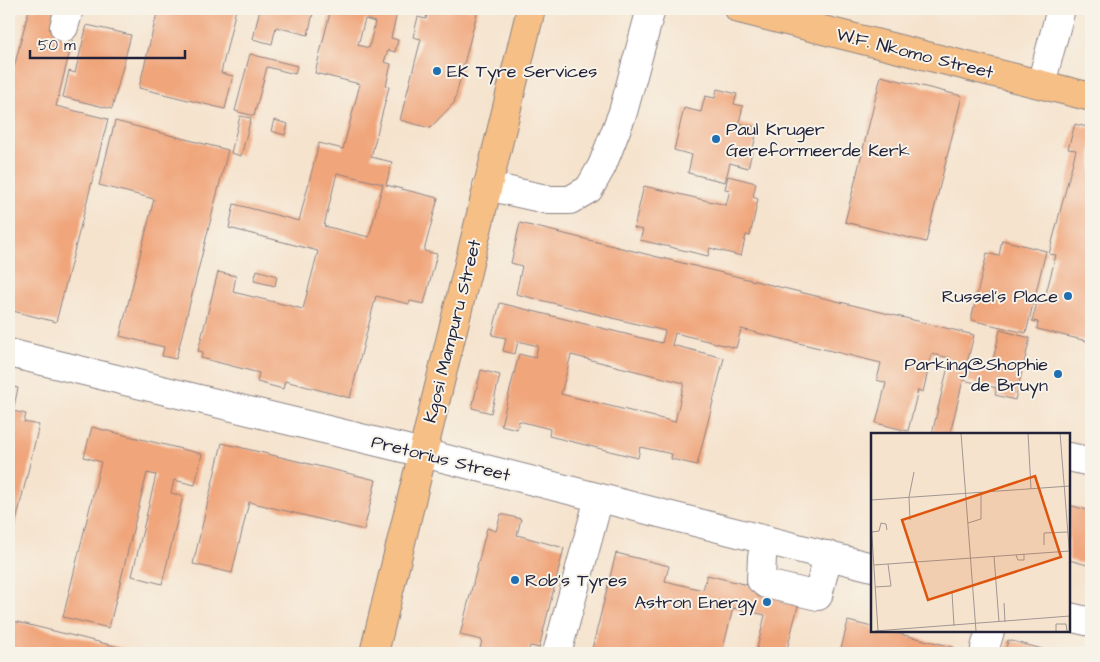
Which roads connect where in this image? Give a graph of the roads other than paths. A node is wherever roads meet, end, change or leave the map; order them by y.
1 (530, 9) edge
2 (651, 9) edge
3 (739, 9) edge
4 (1061, 9) edge
5 (1041, 84) junction
6 (1091, 97) edge
7 (488, 186) junction
8 (9, 353) edge
9 (423, 453) junction
10 (1070, 457) edge
11 (1091, 462) edge
12 (598, 498) junction
13 (766, 540) junction
14 (828, 555) junction
15 (871, 567) edge
16 (1070, 617) edge
17 (1091, 622) edge
18 (374, 653) edge
19 (557, 653) edge

1 - 7 main road, Kgosi Mampuru Street
2 - 7 street
3 - 5 main road, W.F. Nkomo Street
4 - 5 street
5 - 6 main road, W.F. Nkomo Street
7 - 9 main road, Kgosi Mampuru Street
8 - 9 street, Pretorius Street
9 - 12 street, Pretorius Street
9 - 18 main road, Kgosi Mampuru Street
10 - 11 street
12 - 13 street, Pretorius Street
12 - 19 street
13 - 14 street, Pretorius Street
13 - 14 street
14 - 15 street, Pretorius Street
16 - 17 street

